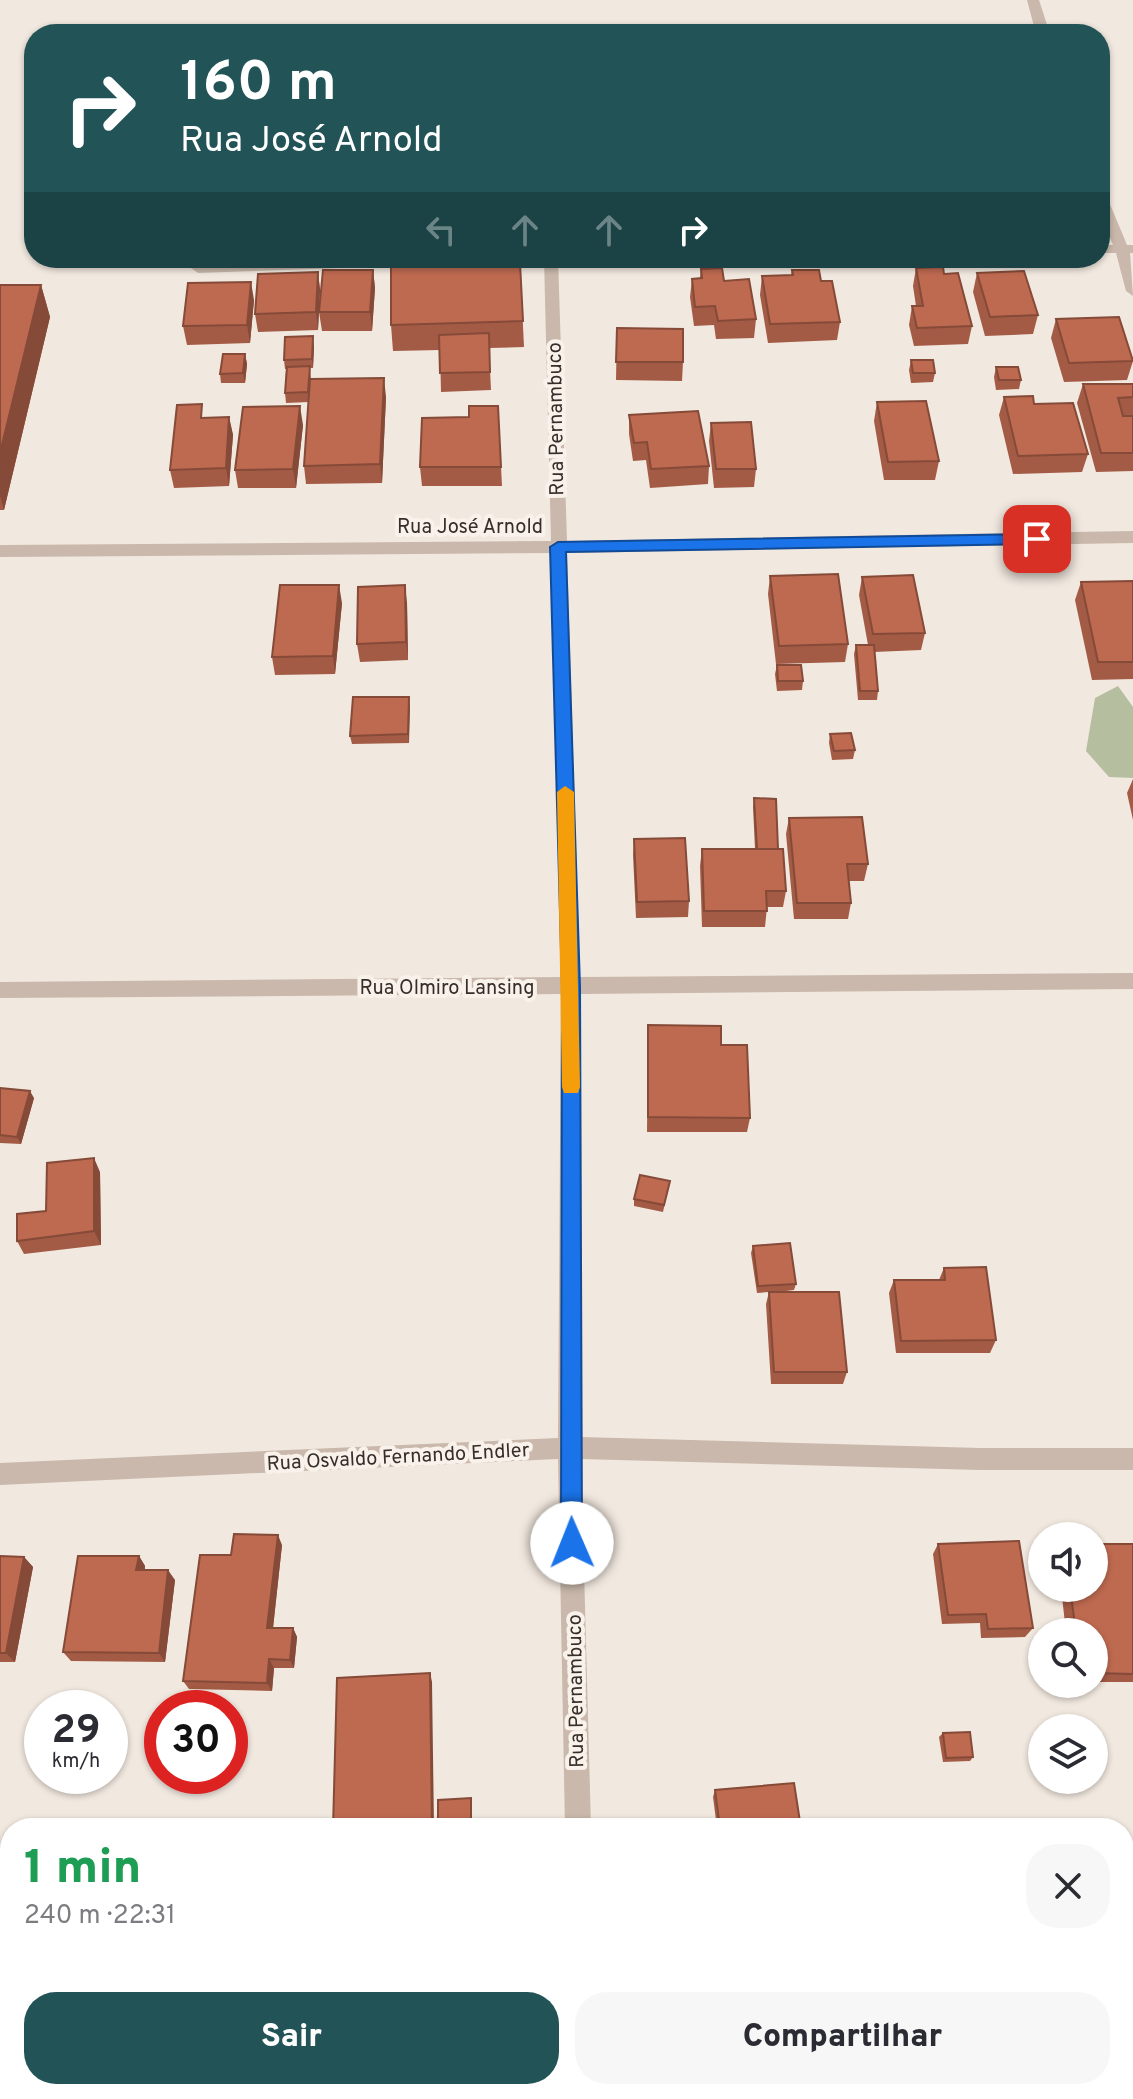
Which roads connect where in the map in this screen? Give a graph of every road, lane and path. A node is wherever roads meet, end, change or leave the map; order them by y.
1 (1033, 0) edge
2 (1040, 24) edge
3 (1110, 216) edge
4 (1127, 249) edge
5 (551, 268) edge
6 (1133, 291) edge
7 (1133, 537) edge
8 (558, 547) junction
9 (0, 551) edge
10 (1133, 981) edge
11 (571, 987) junction
12 (0, 990) edge
13 (569, 1448) junction
14 (1133, 1459) edge
15 (0, 1474) edge
16 (578, 1818) edge

1 - 2 street
3 - 4 street
4 - 6 street
5 - 8 street, Rua Pernambuco
7 - 8 street, Rua José Arnold
8 - 9 street, Rua José Arnold
8 - 11 street, Rua Pernambuco
10 - 11 street, Rua Olmiro Lansing
11 - 12 street, Rua Olmiro Lansing
11 - 13 street, Rua Pernambuco
13 - 14 street, Rua Osvaldo Fernando Endler
13 - 15 street, Rua Osvaldo Fernando Endler
13 - 16 street, Rua Pernambuco

